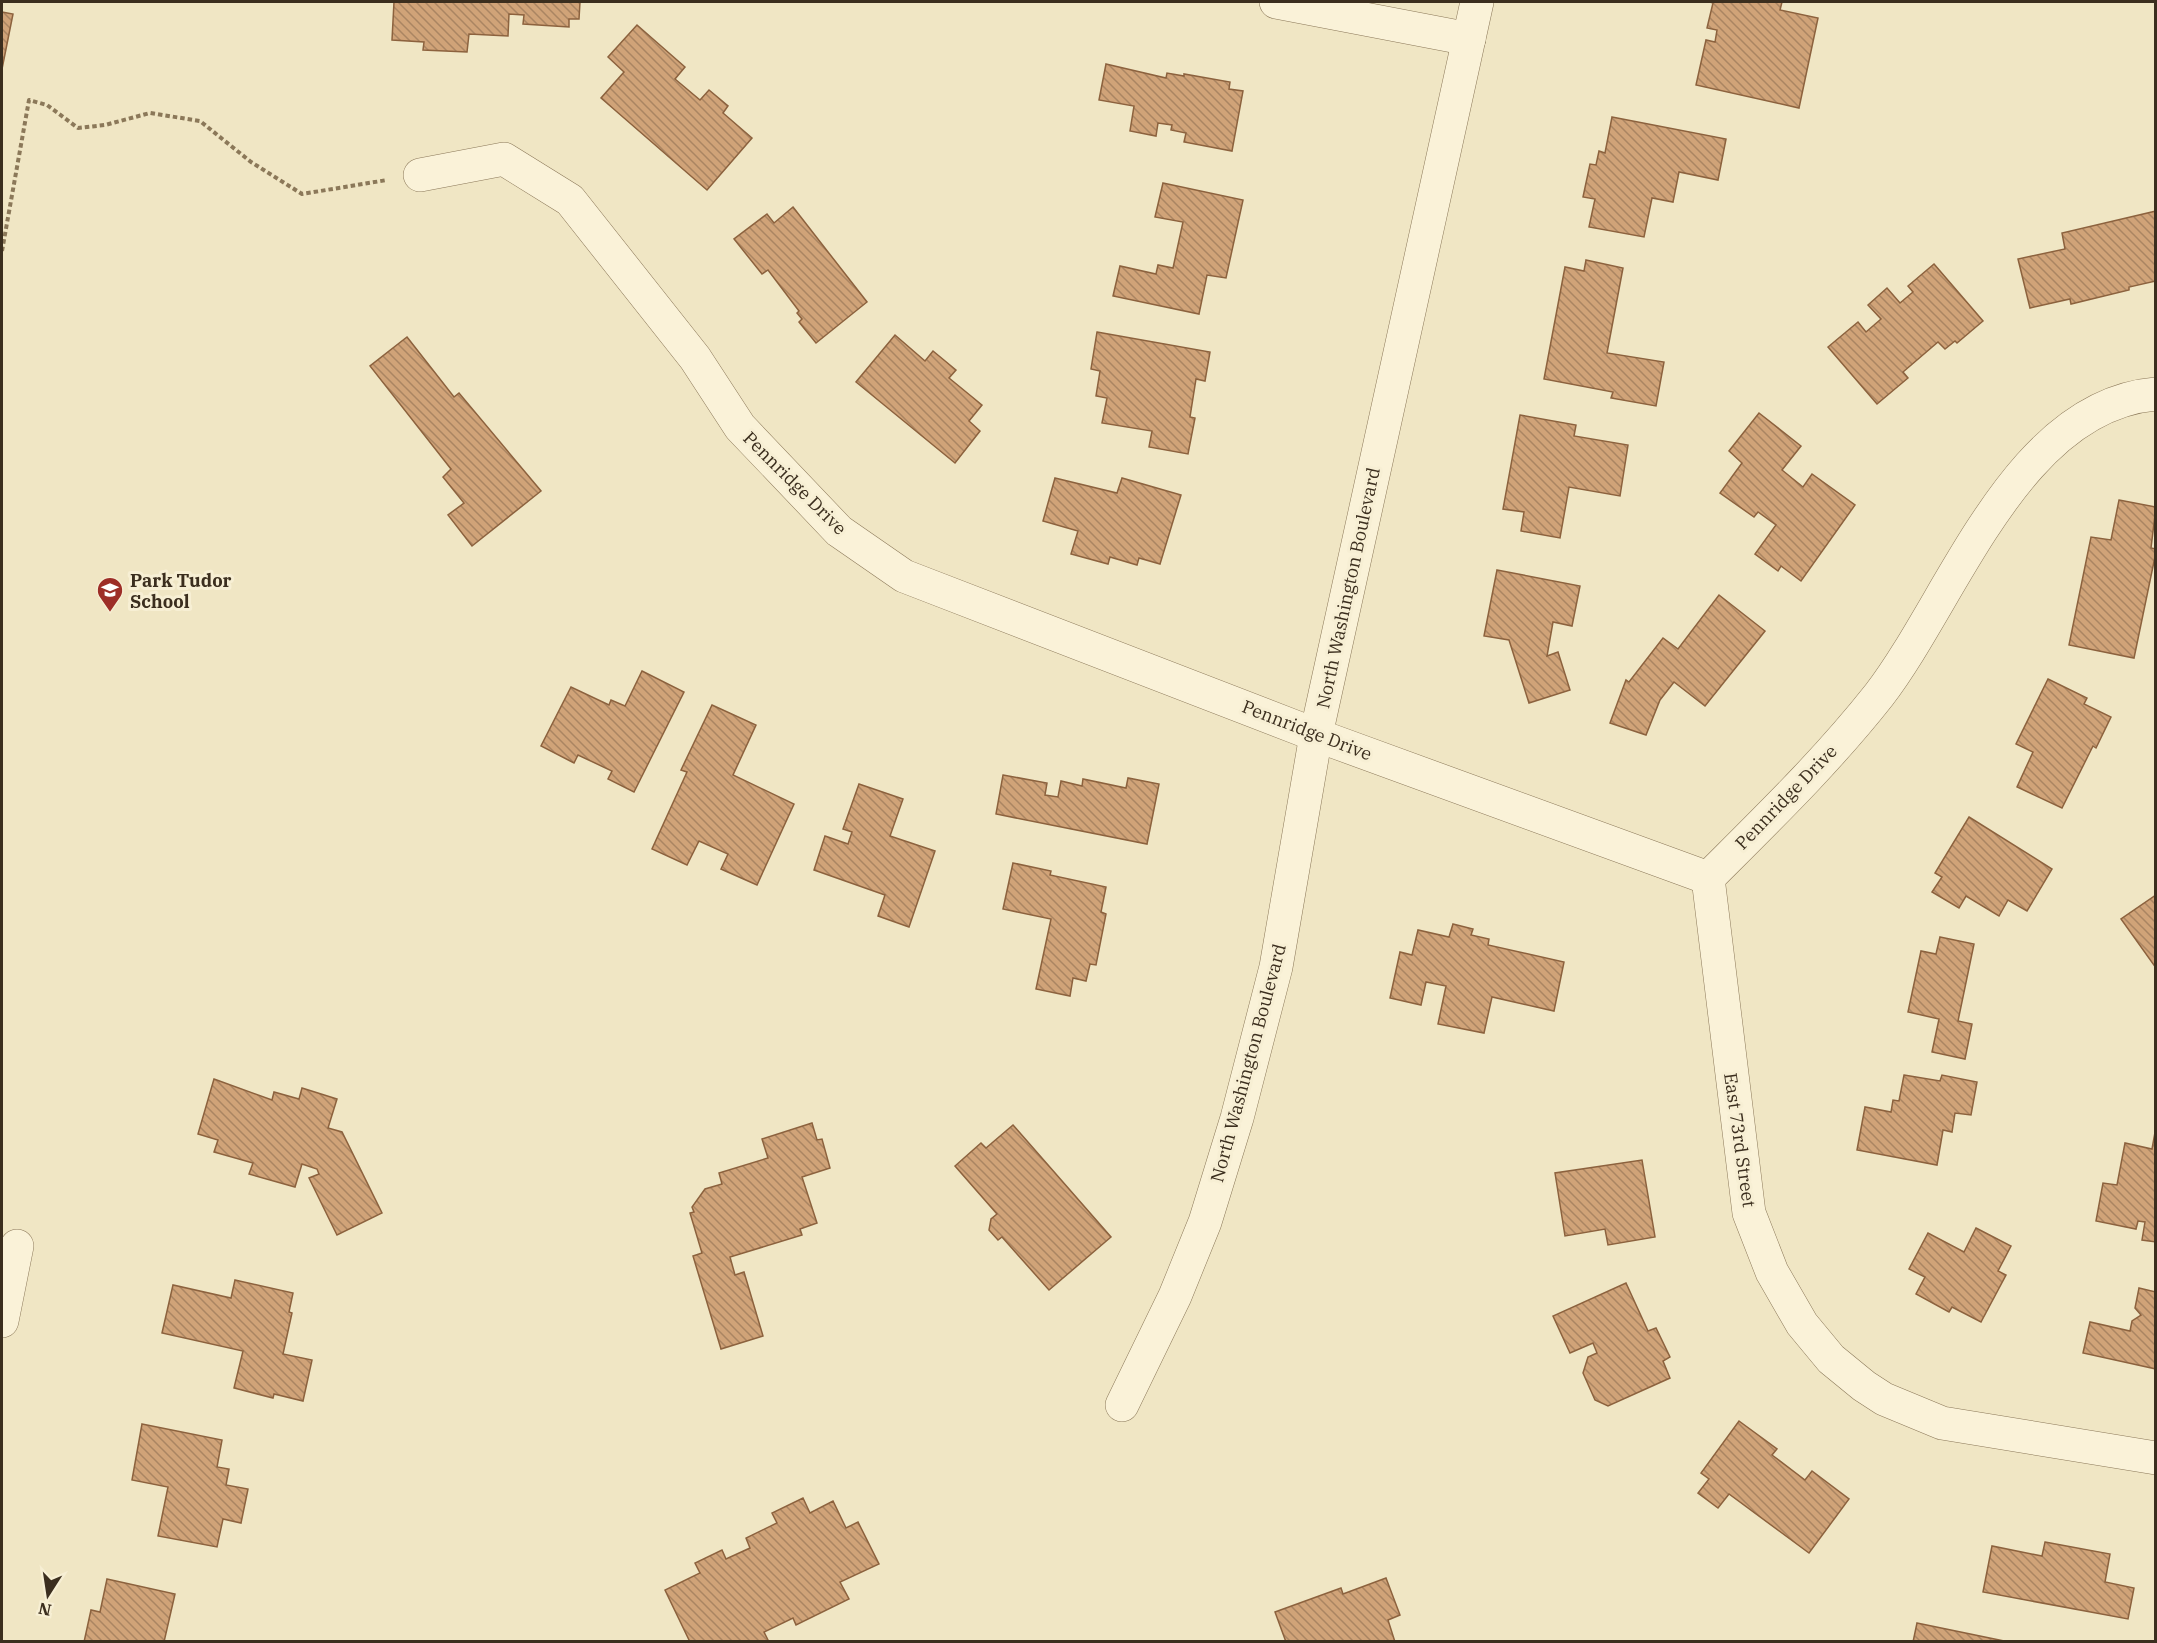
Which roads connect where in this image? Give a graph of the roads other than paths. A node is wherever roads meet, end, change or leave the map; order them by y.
1 (1276, 2) edge
2 (1477, 2) edge
3 (1468, 39) junction
4 (420, 175) road end
5 (2156, 394) edge
6 (1316, 735) junction
7 (1708, 878) junction
8 (17, 1246) dead end
9 (2, 1321) edge
10 (1122, 1405) dead end
11 (2156, 1458) edge

1 - 3 street
2 - 3 street, North Washington Boulevard
3 - 6 street, North Washington Boulevard
4 - 6 street, Pennridge Drive
5 - 7 street, Pennridge Drive
6 - 7 street, Pennridge Drive
6 - 10 street, North Washington Boulevard
7 - 11 street, East 73rd Street
8 - 9 street

